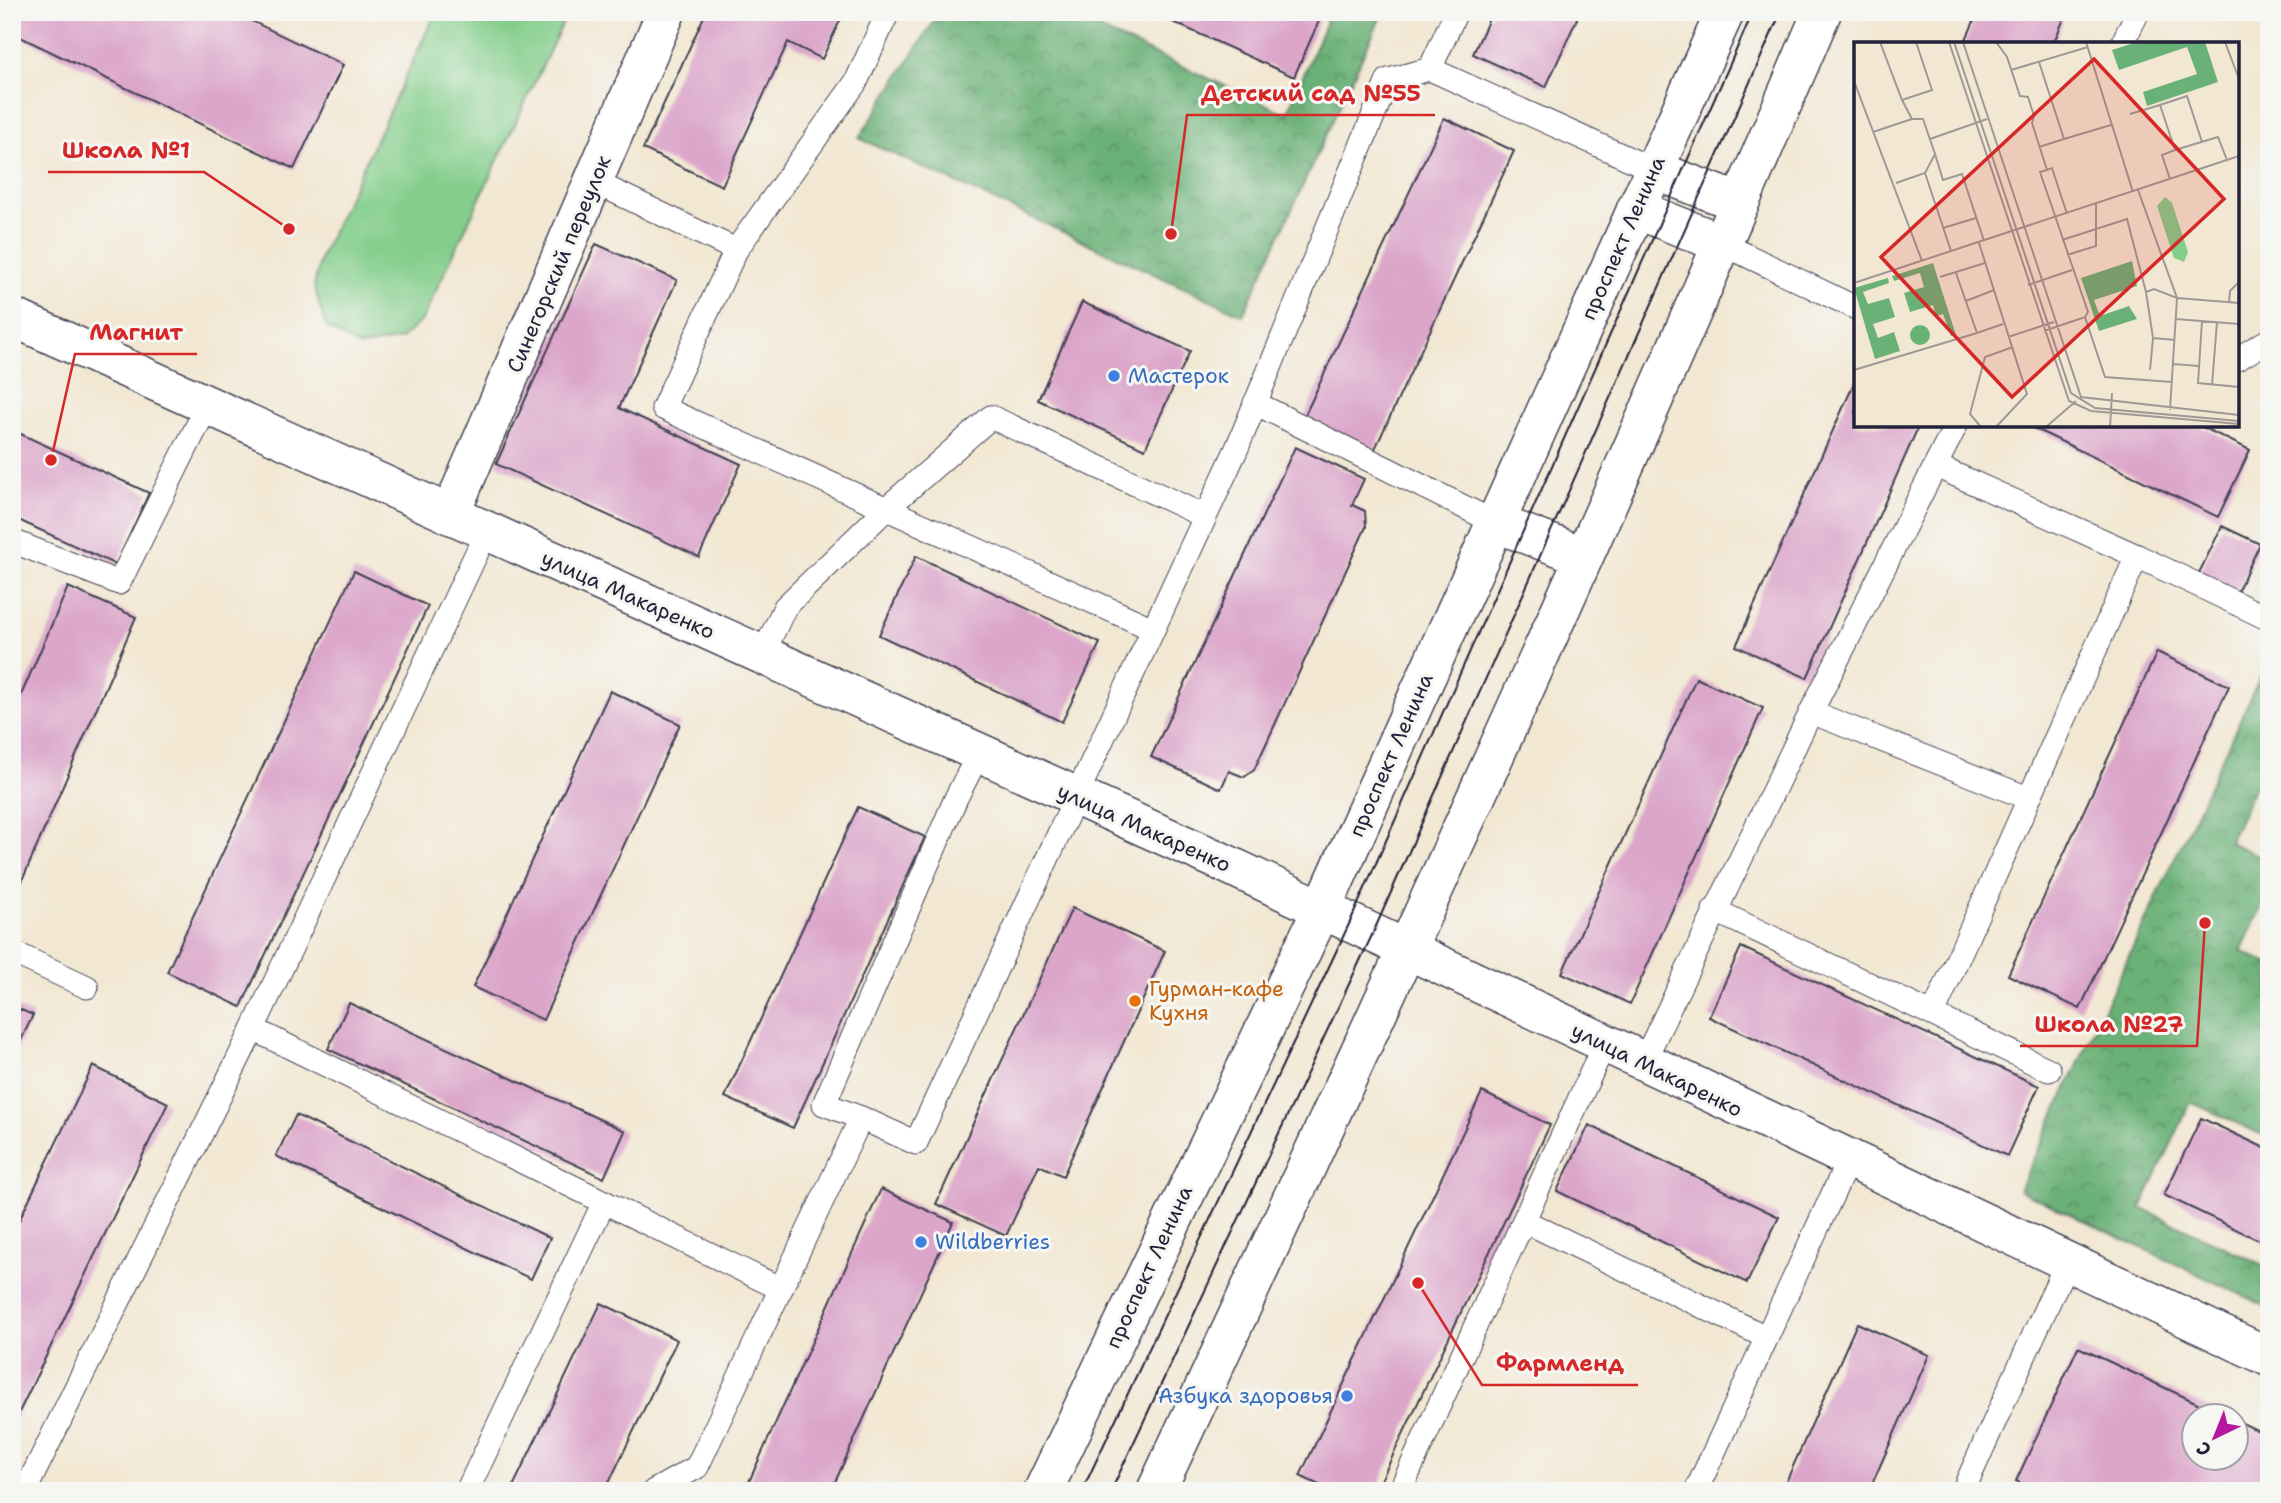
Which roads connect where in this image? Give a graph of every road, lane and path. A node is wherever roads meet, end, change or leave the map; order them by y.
1 (666, 12) edge
2 (888, 12) edge
3 (1456, 12) edge
4 (1725, 12) edge
5 (1822, 12) edge
6 (2138, 12) edge
7 (2123, 42) edge
8 (1430, 69) junction
9 (1654, 170) junction
10 (595, 182) junction
11 (1740, 203) junction
12 (1636, 209) junction
13 (1723, 244) junction
14 (736, 250) junction
15 (1854, 306) edge
16 (12, 317) edge
17 (2269, 340) edge
18 (2239, 358) edge
19 (1255, 403) junction
20 (208, 404) junction
21 (1955, 427) edge
22 (1936, 466) junction
23 (887, 508) junction
24 (450, 515) junction
25 (1204, 516) junction
26 (1496, 523) junction
27 (488, 531) junction
28 (15, 550) edge
29 (1583, 556) junction
30 (2137, 556) junction
31 (2269, 619) edge
32 (1153, 629) junction
33 (762, 656) junction
34 (1811, 712) junction
35 (978, 755) junction
36 (1074, 797) junction
37 (2028, 798) junction
38 (1322, 909) junction
39 (1714, 910) junction
40 (1406, 949) junction
41 (12, 952) edge
42 (87, 987) dead end
43 (1934, 1012) junction
44 (253, 1029) junction
45 (1604, 1045) junction
46 (1643, 1063) junction
47 (2049, 1070) dead end
48 (861, 1118) junction
49 (1849, 1161) junction
50 (604, 1202) junction
51 (1524, 1221) junction
52 (2066, 1264) junction
53 (781, 1289) junction
54 (1766, 1337) junction
55 (2269, 1357) edge
56 (25, 1491) edge
57 (467, 1491) edge
58 (654, 1491) edge
59 (1042, 1491) edge
60 (1156, 1491) edge
61 (1400, 1491) edge
62 (1696, 1491) edge
63 (1963, 1491) edge

1 - 10 street, Синегорский переулок
2 - 14 lane
3 - 8 lane
4 - 9 street, проспект Ленина
5 - 11 street
6 - 7 lane
8 - 9 lane
8 - 19 lane
9 - 11 street
9 - 12 street, проспект Ленина
10 - 14 lane
10 - 24 street, Синегорский переулок
11 - 13 street
12 - 13 street
12 - 26 street, проспект Ленина
13 - 15 lane
13 - 29 street
14 - 23 lane
16 - 20 street, улица Макаренко
17 - 18 lane
19 - 25 lane
19 - 26 lane
20 - 24 street, улица Макаренко
20 - 28 lane
21 - 22 lane
22 - 30 lane
22 - 34 lane
23 - 25 lane
23 - 32 lane
23 - 33 lane
24 - 27 street, улица Макаренко
25 - 32 lane
26 - 29 street
26 - 38 street, проспект Ленина
27 - 33 street, улица Макаренко
27 - 44 lane
29 - 40 street
30 - 31 lane
30 - 37 lane
32 - 36 lane
33 - 35 street, улица Макаренко
34 - 37 lane
34 - 39 lane
35 - 36 street, улица Макаренко
35 - 48 lane
36 - 38 street, улица Макаренко
36 - 48 lane
37 - 43 lane
38 - 40 street, улица Макаренко
38 - 59 street, проспект Ленина
39 - 43 lane
39 - 46 lane
40 - 45 street, улица Макаренко
40 - 60 street
41 - 42 lane
43 - 47 lane
44 - 50 lane
44 - 56 lane
45 - 46 street, улица Макаренко
45 - 51 lane
46 - 49 street, улица Макаренко
48 - 53 lane
49 - 52 street, улица Макаренко
49 - 54 lane
50 - 53 lane
50 - 57 lane
51 - 54 lane
51 - 61 lane
52 - 55 street, улица Макаренко
52 - 63 lane
53 - 58 lane
54 - 62 lane

